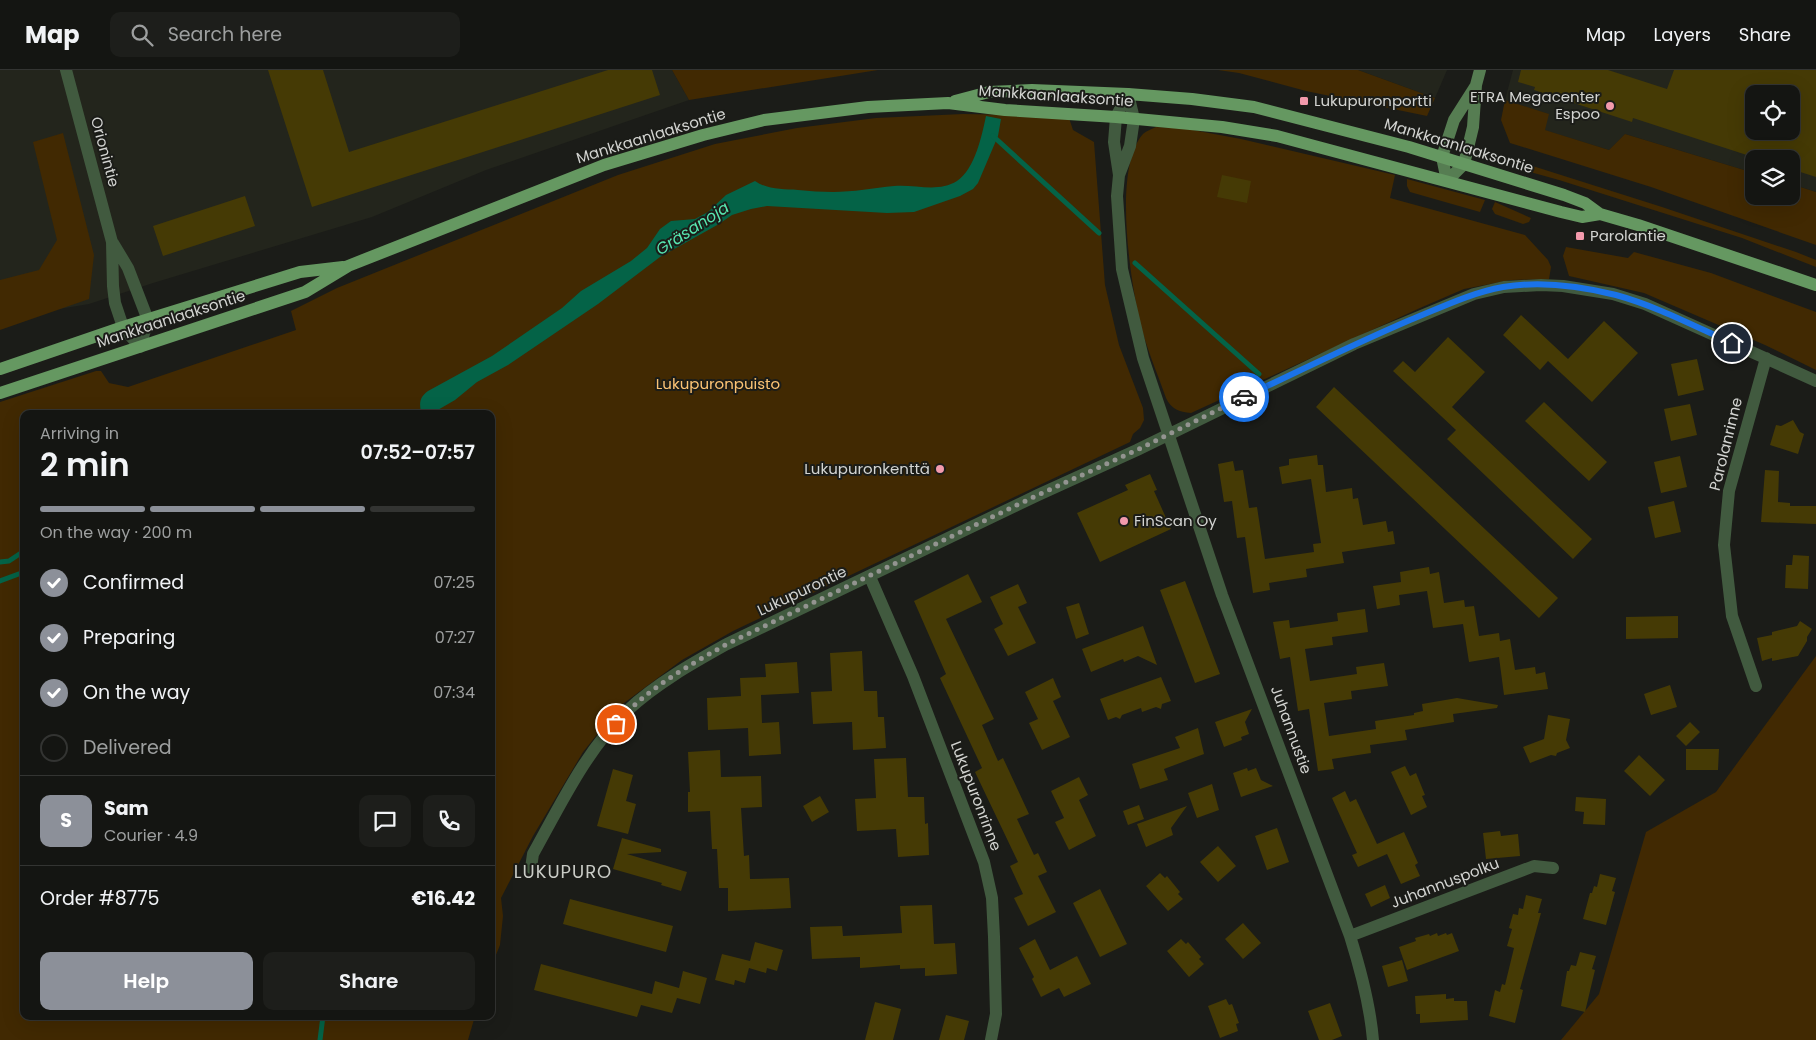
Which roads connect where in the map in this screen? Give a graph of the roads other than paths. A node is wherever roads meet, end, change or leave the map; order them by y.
1 (66, 70) edge
2 (1480, 70) edge
3 (1476, 85) junction
4 (1128, 94) junction
5 (948, 103) junction
6 (1116, 116) junction
7 (1134, 119) junction
8 (1442, 157) junction
9 (1464, 164) junction
10 (1119, 175) junction
11 (1447, 181) junction
12 (1600, 214) junction
13 (112, 242) junction
14 (348, 266) junction
15 (1816, 285) edge
16 (148, 320) junction
17 (123, 327) junction
18 (140, 347) junction
19 (1766, 358) junction
20 (0, 369) edge
21 (1816, 381) edge
22 (0, 393) edge
23 (1167, 435) junction
24 (870, 577) junction
25 (1756, 686) dead end
26 (531, 868) dead end
27 (1553, 868) dead end
28 (1350, 936) junction
29 (991, 1040) edge
30 (1373, 1040) edge

1 - 13 street, Orionintie
2 - 3 main road
3 - 8 main road
3 - 9 main road
4 - 5 main road, Mankkaanlaaksontie
4 - 6 street
4 - 7 street
4 - 8 main road, Mankkaanlaaksontie
5 - 6 main road, Mankkaanlaaksontie
5 - 14 main road, Mankkaanlaaksontie
6 - 7 main road, Mankkaanlaaksontie
6 - 10 street
7 - 10 street
7 - 11 main road, Mankkaanlaaksontie
8 - 9 main road, Mankkaanlaaksontie
8 - 11 main road
9 - 11 main road
9 - 12 main road, Mankkaanlaaksontie
10 - 23 street
11 - 12 main road, Mankkaanlaaksontie
12 - 15 main road, Mankkaanlaaksontie
13 - 16 street, Orionintie
13 - 17 street, Orionintie
14 - 16 main road, Mankkaanlaaksontie
14 - 18 main road, Mankkaanlaaksontie
16 - 17 main road, Mankkaanlaaksontie
16 - 18 street
17 - 18 street, Orionintie
17 - 20 main road, Mankkaanlaaksontie
18 - 22 main road, Mankkaanlaaksontie
19 - 21 street
19 - 23 street
19 - 25 street, Parolanrinne
23 - 24 street, Lukupurontie
23 - 28 street, Juhannustie
24 - 26 street, Lukupurontie
24 - 29 street, Lukupuronrinne
27 - 28 street, Juhannuspolku
28 - 30 street, Juhannustie

